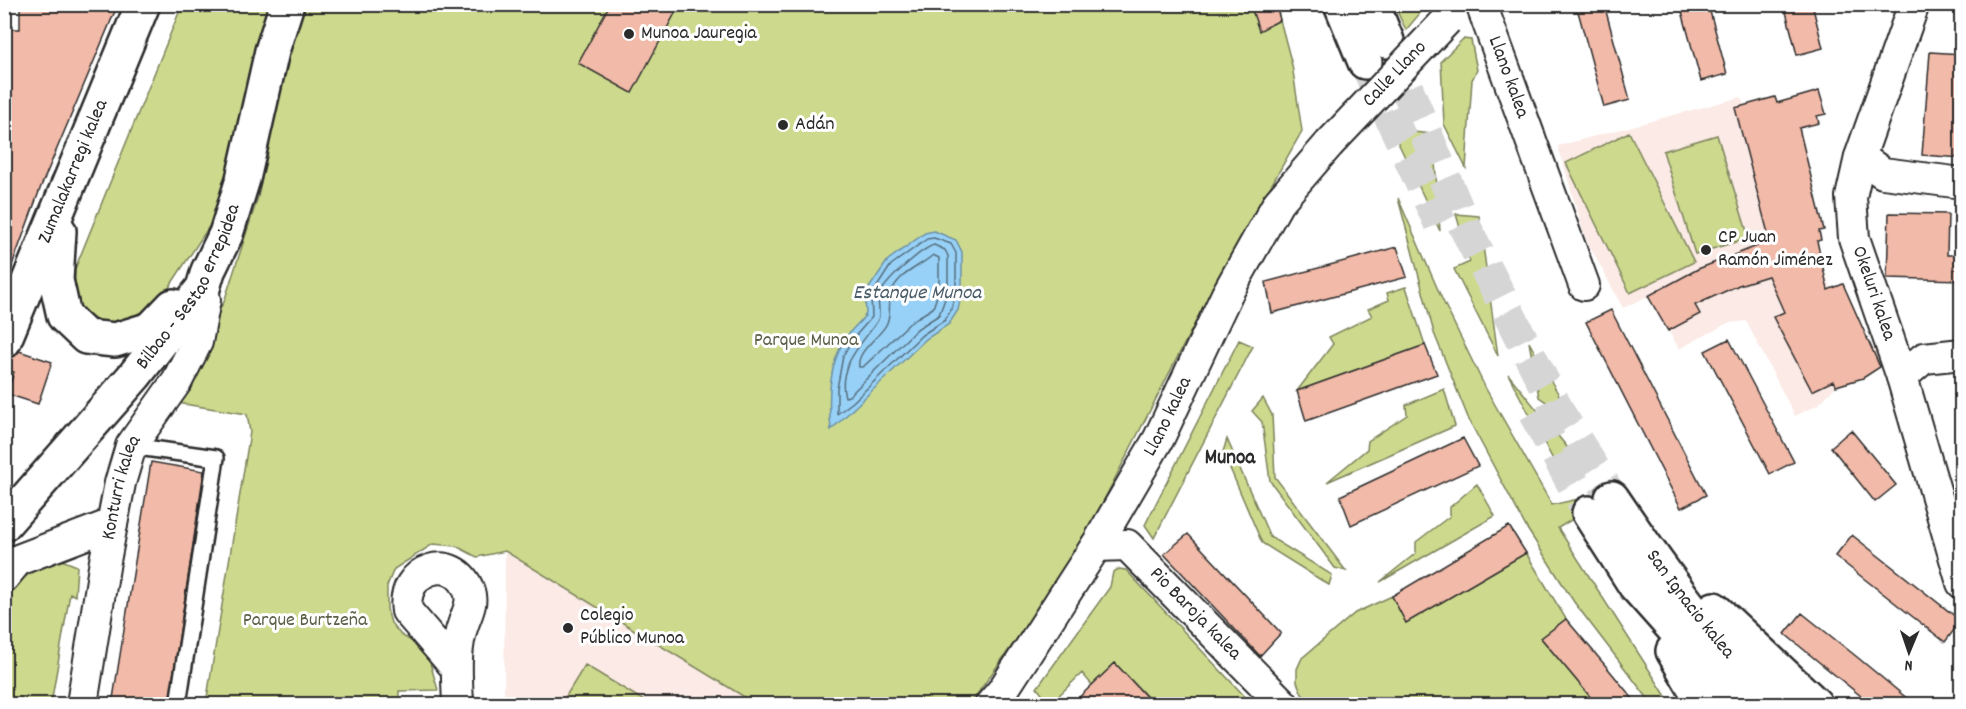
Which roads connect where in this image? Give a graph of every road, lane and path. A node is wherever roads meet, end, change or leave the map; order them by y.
1 (143, 4) edge
2 (287, 4) edge
3 (1341, 4) edge
4 (1372, 4) edge
5 (1481, 4) edge
6 (1914, 4) edge
7 (1454, 12) edge
8 (1329, 144) joint
9 (1860, 157) junction
10 (1962, 183) edge
11 (60, 206) junction
12 (205, 280) junction
13 (1584, 285) dead end
14 (4, 341) edge
15 (1962, 354) edge
16 (1902, 377) junction
17 (131, 446) junction
18 (1610, 511) junction
19 (4, 524) edge
20 (112, 524) junction
21 (64, 541) junction
22 (1096, 546) junction
23 (105, 561) junction
24 (4, 577) edge
25 (1962, 583) edge
26 (1635, 585) junction
27 (456, 668) dead end
28 (1004, 700) edge
29 (82, 705) edge
30 (178, 705) edge
31 (458, 705) edge
32 (1283, 705) edge
33 (1709, 705) edge
34 (1741, 705) edge
35 (1774, 705) edge
36 (1815, 705) edge

1 - 11 main road, Zumalakarregi kalea
2 - 12 main road, Bilbao - Sestao errepidea
3 - 4 main road
5 - 13 street, Llano kalea
6 - 9 street, Okeluri kalea
7 - 8 street, Calle Llano, bridge
8 - 22 street, Llano kalea
9 - 10 street
9 - 16 street, Okeluri kalea
11 - 12 main road
11 - 14 main road, Zumalakarregi kalea
12 - 17 street, Konturri kalea
12 - 19 main road, Bilbao - Sestao errepidea
15 - 16 street
16 - 25 street, Okeluri kalea
17 - 20 street, Konturri kalea
17 - 30 lane
18 - 26 main road, San Ignacio kalea
18 - 35 main road, San Ignacio kalea
18 - 36 main road
20 - 21 street
20 - 23 street, Konturri kalea
21 - 23 street
21 - 24 street
22 - 28 street, Llano kalea
22 - 32 street, Pio Baroja kalea
23 - 29 street, Konturri kalea
26 - 33 main road
26 - 34 main road, San Ignacio kalea
27 - 31 street

